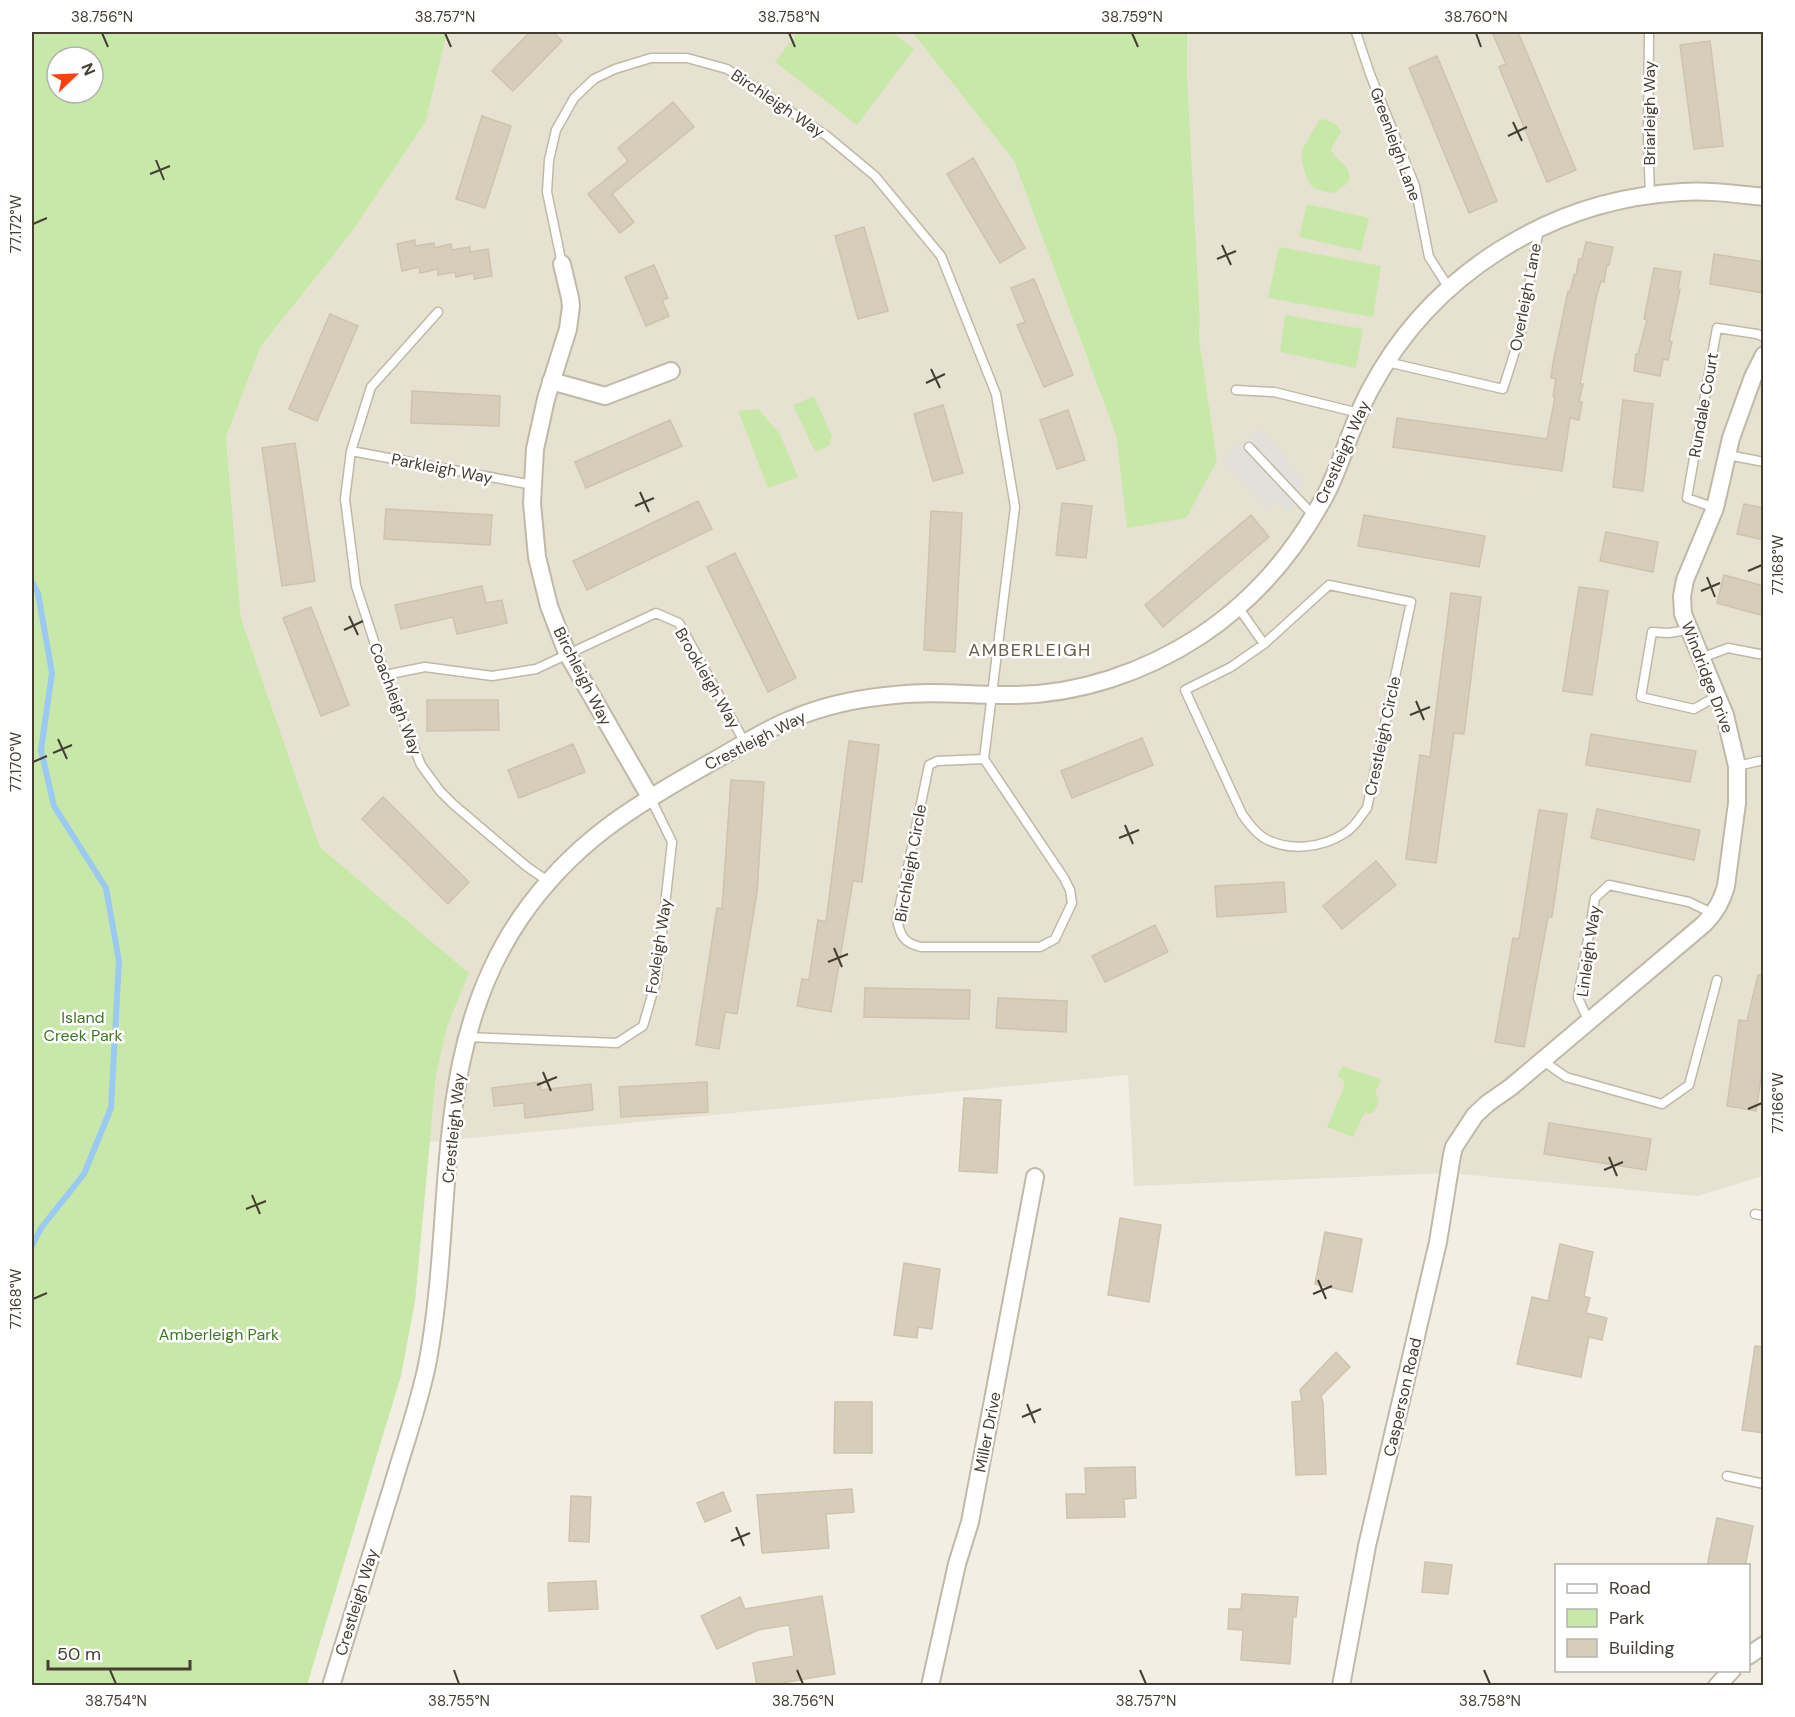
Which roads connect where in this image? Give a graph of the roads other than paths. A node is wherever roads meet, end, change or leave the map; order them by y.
1 (1356, 32) edge
2 (1649, 32) edge
3 (1650, 195) junction
4 (1764, 197) edge
5 (1539, 228) junction
6 (562, 264) joint
7 (1449, 288) junction
8 (438, 312) dead end
9 (1764, 337) edge
10 (1764, 355) edge
11 (1386, 362) junction
12 (671, 371) dead end
13 (551, 381) junction
14 (1236, 390) dead end
15 (1359, 414) junction
16 (1249, 447) dead end
17 (351, 451) junction
18 (1728, 455) junction
19 (1764, 462) edge
20 (532, 485) junction
21 (1715, 508) junction
22 (1314, 516) junction
23 (1238, 607) junction
24 (1689, 630) junction
25 (1264, 644) junction
26 (567, 653) junction
27 (1764, 655) edge
28 (1701, 658) junction
29 (385, 675) junction
30 (991, 695) junction
31 (1717, 696) junction
32 (745, 743) junction
33 (984, 759) junction
34 (1764, 760) edge
35 (1737, 766) junction
36 (650, 797) junction
37 (549, 882) junction
38 (1714, 914) junction
39 (1717, 980) dead end
40 (1589, 1022) junction
41 (467, 1037) junction
42 (1542, 1061) junction
43 (1475, 1115) joint
44 (1035, 1177) dead end
45 (1727, 1476) dead end
46 (1764, 1484) edge
47 (1764, 1645) edge
48 (1750, 1655) edge
49 (1731, 1672) edge
50 (331, 1686) edge
51 (930, 1686) edge
52 (1341, 1686) edge
53 (1717, 1686) edge

1 - 7 lane, Greenleigh Lane
2 - 3 lane, Briarleigh Way
3 - 4 street, Crestleigh Way
3 - 5 street, Crestleigh Way
5 - 7 street, Crestleigh Way
5 - 11 lane, Overleigh Lane
6 - 13 street, Birchleigh Way
6 - 30 lane, Birchleigh Way
7 - 11 street, Crestleigh Way
8 - 17 lane, Coachleigh Way
9 - 21 lane, Rundale Court
10 - 18 street, Windridge Drive
11 - 15 street, Crestleigh Way
12 - 13 street
13 - 20 street, Birchleigh Way
14 - 15 lane
15 - 22 street, Crestleigh Way
16 - 22 lane
17 - 20 lane, Parkleigh Way
17 - 29 lane, Coachleigh Way
18 - 19 lane
18 - 21 street, Windridge Drive
20 - 26 street, Birchleigh Way
21 - 24 street, Windridge Drive
22 - 23 street, Crestleigh Way
23 - 25 lane
23 - 30 street, Crestleigh Way
24 - 28 street, Windridge Drive
24 - 31 lane
25 - 25 lane, Crestleigh Circle
26 - 29 lane, Brookleigh Way
26 - 32 lane, Brookleigh Way
26 - 36 street, Birchleigh Way
27 - 28 lane
28 - 31 street, Windridge Drive
29 - 37 lane, Coachleigh Way
30 - 32 street, Crestleigh Way
30 - 33 lane
31 - 35 street, Windridge Drive
32 - 36 street, Crestleigh Way
33 - 33 lane, Birchleigh Circle
34 - 35 lane
35 - 38 street, Windridge Drive
36 - 37 street, Crestleigh Way
36 - 41 lane, Foxleigh Way
37 - 41 street, Crestleigh Way
38 - 40 street, Windridge Drive
38 - 40 lane, Linleigh Way
39 - 42 lane
40 - 42 street, Windridge Drive
41 - 50 street, Crestleigh Way
42 - 43 street, Windridge Drive
43 - 52 street, Casperson Road
44 - 51 street, Miller Drive
45 - 46 lane
47 - 48 street
49 - 53 street

